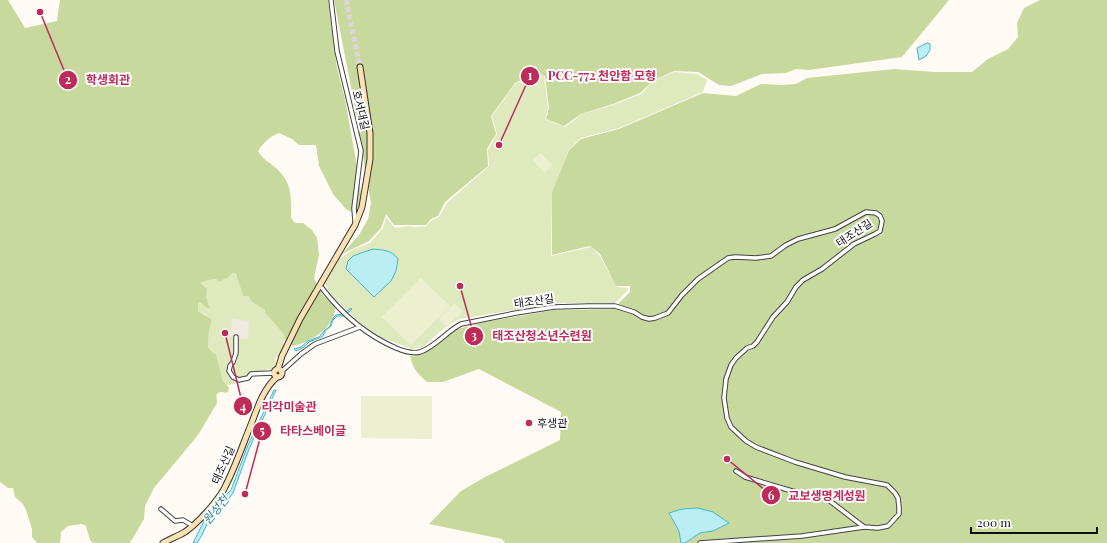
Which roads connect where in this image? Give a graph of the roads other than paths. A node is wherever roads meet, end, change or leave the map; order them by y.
1 (331, 0) edge
2 (360, 67) tunnel mouth
3 (355, 225) junction
4 (322, 288) dead end
5 (360, 327) junction
6 (236, 337) dead end
7 (278, 373) junction
8 (736, 471) dead end
9 (161, 509) dead end
10 (192, 526) junction
11 (864, 527) junction
12 (727, 541) junction
13 (163, 543) edge
14 (700, 543) edge
15 (721, 543) edge

1 - 3 street, 호서대길
2 - 3 street
3 - 7 street
4 - 5 street
5 - 7 street, 태조산길
5 - 11 street, 태조산길
6 - 7 street
7 - 10 street, 태조산길
8 - 11 street
9 - 10 street
10 - 13 street, 태조산길
11 - 12 street, 태조산길
12 - 14 street
12 - 15 street

